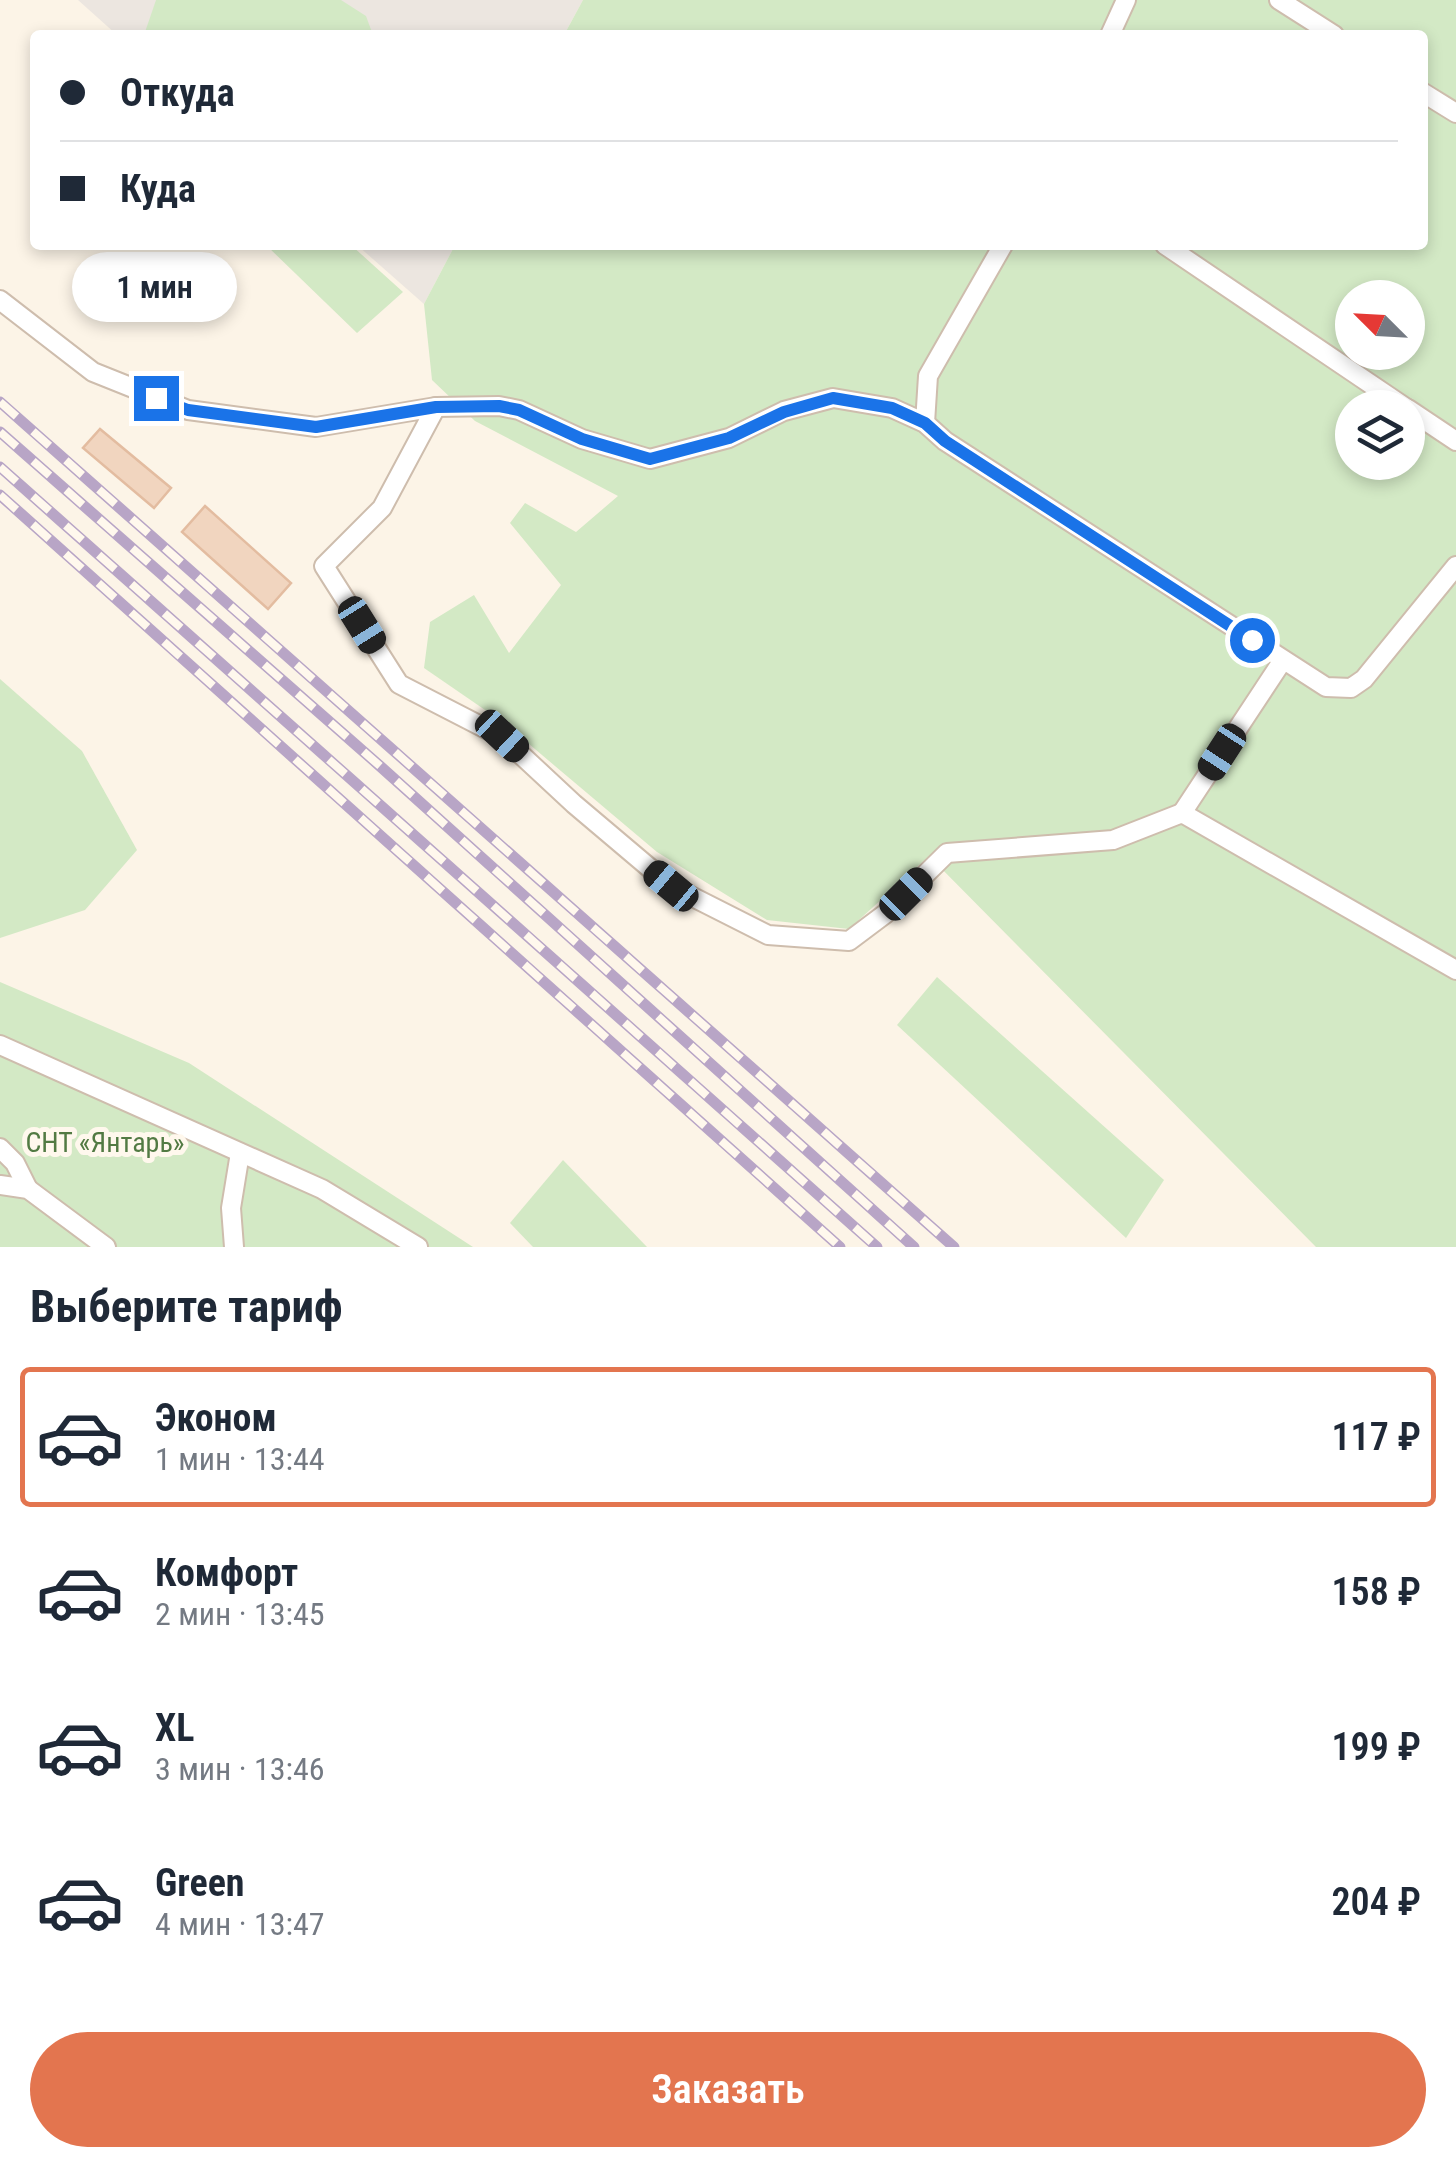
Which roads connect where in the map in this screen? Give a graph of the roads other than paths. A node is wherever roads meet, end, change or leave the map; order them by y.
1 (1126, 0) edge
2 (1279, 0) edge
3 (1112, 30) edge
4 (1326, 30) edge
5 (1428, 96) edge
6 (1456, 113) edge
7 (1001, 250) edge
8 (1171, 250) edge
9 (0, 300) edge
10 (1380, 390) edge
11 (436, 407) junction
12 (1425, 420) edge
13 (925, 423) junction
14 (1456, 441) edge
15 (1456, 566) edge
16 (1283, 660) junction
17 (1182, 813) junction
18 (1456, 970) edge
19 (0, 1045) edge
20 (0, 1148) edge
21 (240, 1152) junction
22 (0, 1186) edge
23 (28, 1189) junction
24 (106, 1247) edge
25 (234, 1247) edge
26 (418, 1247) edge

1 - 3 lane
2 - 4 lane
5 - 6 lane
7 - 13 lane
8 - 10 lane
9 - 11 lane
11 - 13 lane
11 - 17 lane
12 - 14 lane
13 - 16 lane
15 - 16 lane
16 - 17 lane
17 - 18 lane
19 - 21 lane
20 - 23 lane
21 - 25 lane
21 - 26 lane
22 - 23 lane
23 - 24 lane

